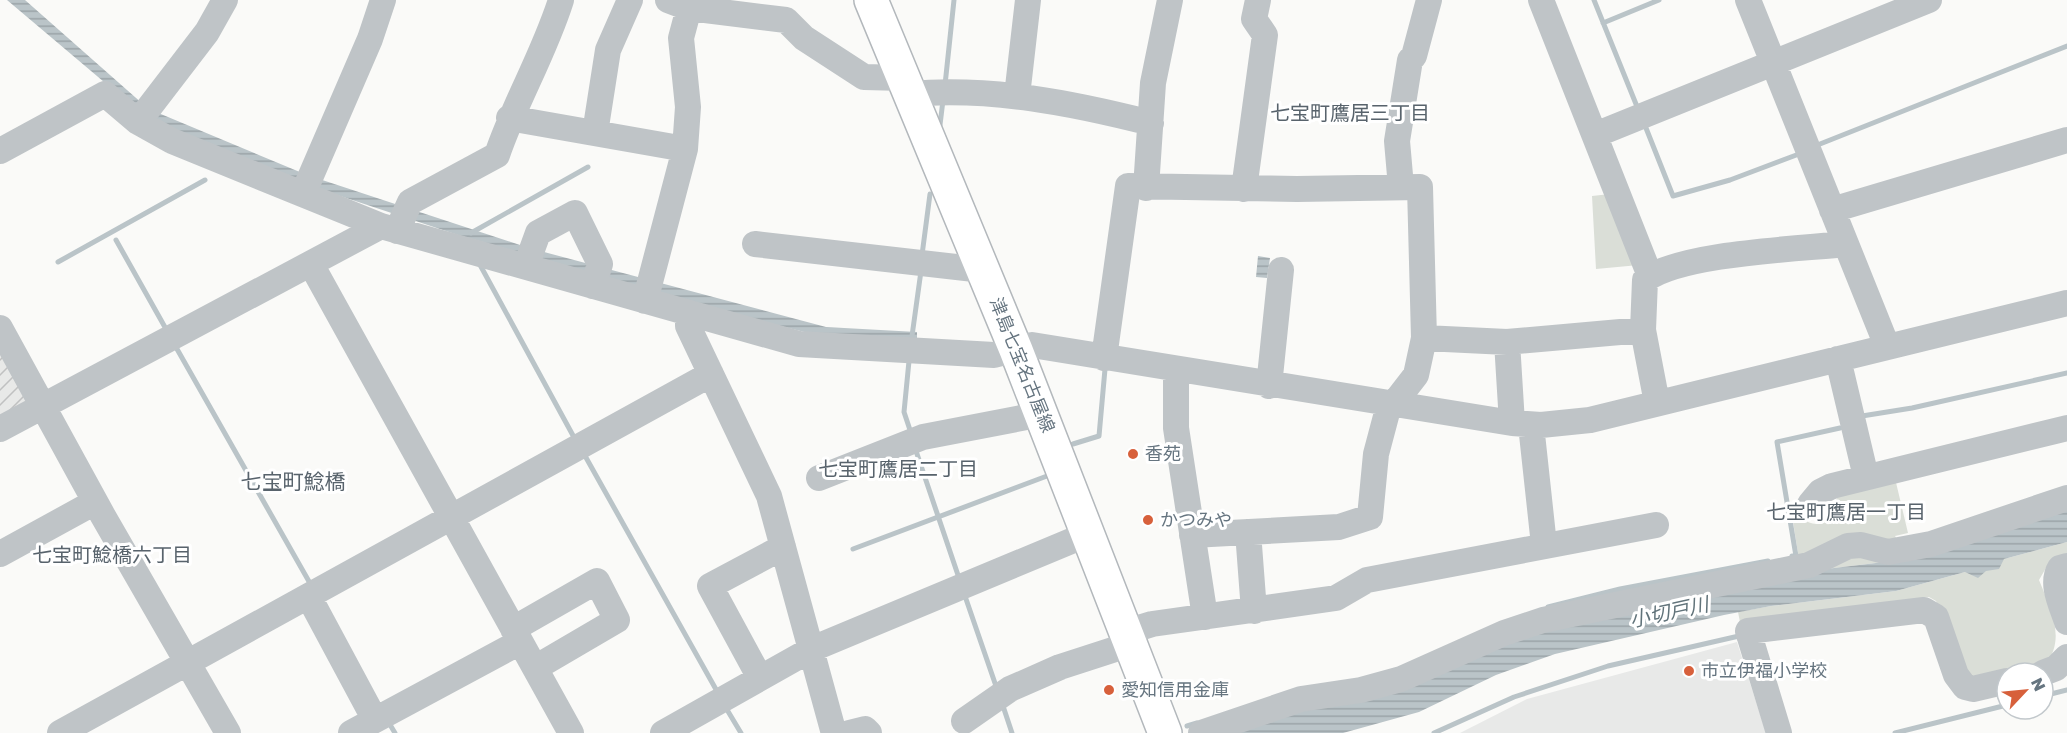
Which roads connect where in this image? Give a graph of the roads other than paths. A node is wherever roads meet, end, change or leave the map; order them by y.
1 (225, 0) edge
2 (383, 0) edge
3 (561, 0) edge
4 (630, 0) edge
5 (871, 0) edge
6 (1028, 0) edge
7 (1170, 0) edge
8 (1258, 0) edge
9 (1429, 0) edge
10 (1541, 0) edge
11 (1748, 0) edge
12 (1929, 0) edge
13 (678, 4) edge
14 (1773, 62) junction
15 (907, 86) junction
16 (1017, 96) junction
17 (143, 114) junction
18 (509, 118) junction
19 (1151, 123) junction
20 (596, 133) junction
21 (1594, 135) junction
22 (2067, 140) edge
23 (686, 149) junction
24 (0, 151) edge
25 (307, 185) junction
26 (1401, 187) junction
27 (1146, 188) junction
28 (1244, 189) junction
29 (1832, 210) junction
30 (396, 220) junction
31 (755, 244) dead end
32 (1846, 244) junction
33 (530, 255) junction
34 (311, 264) junction
35 (983, 270) junction
36 (1281, 270) dead end
37 (596, 276) junction
38 (1650, 276) junction
39 (648, 292) junction
40 (2067, 303) edge
41 (688, 314) junction
42 (0, 328) edge
43 (1643, 330) junction
44 (1424, 338) junction
45 (1507, 342) junction
46 (1887, 346) junction
47 (1017, 350) junction
48 (1104, 358) junction
49 (1838, 358) junction
50 (1176, 370) junction
51 (711, 374) junction
52 (1269, 386) junction
53 (1657, 403) junction
54 (1391, 405) junction
55 (43, 406) junction
56 (1042, 414) junction
57 (1522, 424) junction
58 (2067, 428) edge
59 (0, 429) edge
60 (1866, 477) junction
61 (819, 478) dead end
62 (2067, 498) edge
63 (95, 502) junction
64 (1810, 504) dead end
65 (451, 517) junction
66 (1656, 525) dead end
67 (1248, 532) junction
68 (1088, 534) junction
69 (1192, 535) junction
70 (1544, 545) junction
71 (783, 547) junction
72 (0, 554) edge
73 (2067, 566) edge
74 (309, 597) junction
75 (1254, 611) junction
76 (1205, 617) junction
77 (2067, 622) edge
78 (517, 635) junction
79 (1129, 638) junction
80 (812, 649) junction
81 (2067, 657) edge
82 (187, 664) junction
83 (535, 668) junction
84 (2055, 668) edge
85 (760, 678) junction
86 (1995, 684) edge
87 (375, 720) junction
88 (964, 721) dead end
89 (60, 733) edge
90 (228, 733) edge
91 (351, 733) edge
92 (571, 733) edge
93 (663, 733) edge
94 (838, 733) edge
95 (849, 733) edge
96 (869, 733) edge
97 (1166, 733) edge
98 (1201, 733) edge
99 (1779, 733) edge

1 - 17 street
2 - 25 street
3 - 18 street
4 - 20 street
5 - 15 main road, 津島七宝名古屋線
6 - 16 street
7 - 19 street
8 - 28 street
9 - 26 street
10 - 21 street
11 - 14 street
12 - 14 street
13 - 15 street
13 - 23 street
14 - 21 street
14 - 29 street
15 - 16 street
15 - 35 main road, 津島七宝名古屋線
16 - 19 street
17 - 24 street
17 - 25 street
18 - 20 street
18 - 30 street
19 - 27 street
20 - 23 street
21 - 38 street
22 - 29 street
23 - 39 street
25 - 30 street
26 - 28 street
26 - 44 street
27 - 28 street
27 - 48 street
29 - 32 street
30 - 33 street
30 - 34 street
31 - 35 street
32 - 38 street
32 - 46 street
33 - 37 street
33 - 37 street
34 - 55 street
34 - 65 street
35 - 47 main road, 津島七宝名古屋線
36 - 52 street
37 - 39 street
38 - 43 street
39 - 41 street
40 - 46 street
41 - 47 street
41 - 51 street
42 - 55 street
43 - 45 street
43 - 53 street
44 - 45 street
44 - 54 street
45 - 57 street
46 - 49 street
47 - 48 street
47 - 56 main road, 津島七宝名古屋線
48 - 50 street
49 - 53 street
49 - 60 street
50 - 52 street
50 - 69 street
51 - 65 street
51 - 71 street
52 - 54 street
53 - 57 street
54 - 57 street
54 - 67 street
55 - 59 street
55 - 63 street
56 - 61 street
56 - 68 main road, 津島七宝名古屋線
57 - 70 street
58 - 60 street
60 - 64 street
62 - 98 street
63 - 72 street
63 - 82 street
65 - 74 street
65 - 78 street
66 - 70 street
67 - 69 street
67 - 75 street
68 - 79 main road, 津島七宝名古屋線
68 - 80 street
69 - 76 street
70 - 75 street
71 - 80 street
71 - 85 street
73 - 77 street
74 - 82 street
74 - 87 street
75 - 76 street
76 - 79 street
78 - 83 street
78 - 83 street
78 - 87 street
79 - 88 street
79 - 97 main road, 津島七宝名古屋線
80 - 85 street
80 - 94 street
81 - 84 street
82 - 89 street
82 - 90 street
83 - 92 street
85 - 93 street
86 - 99 street
87 - 91 street
95 - 96 street

